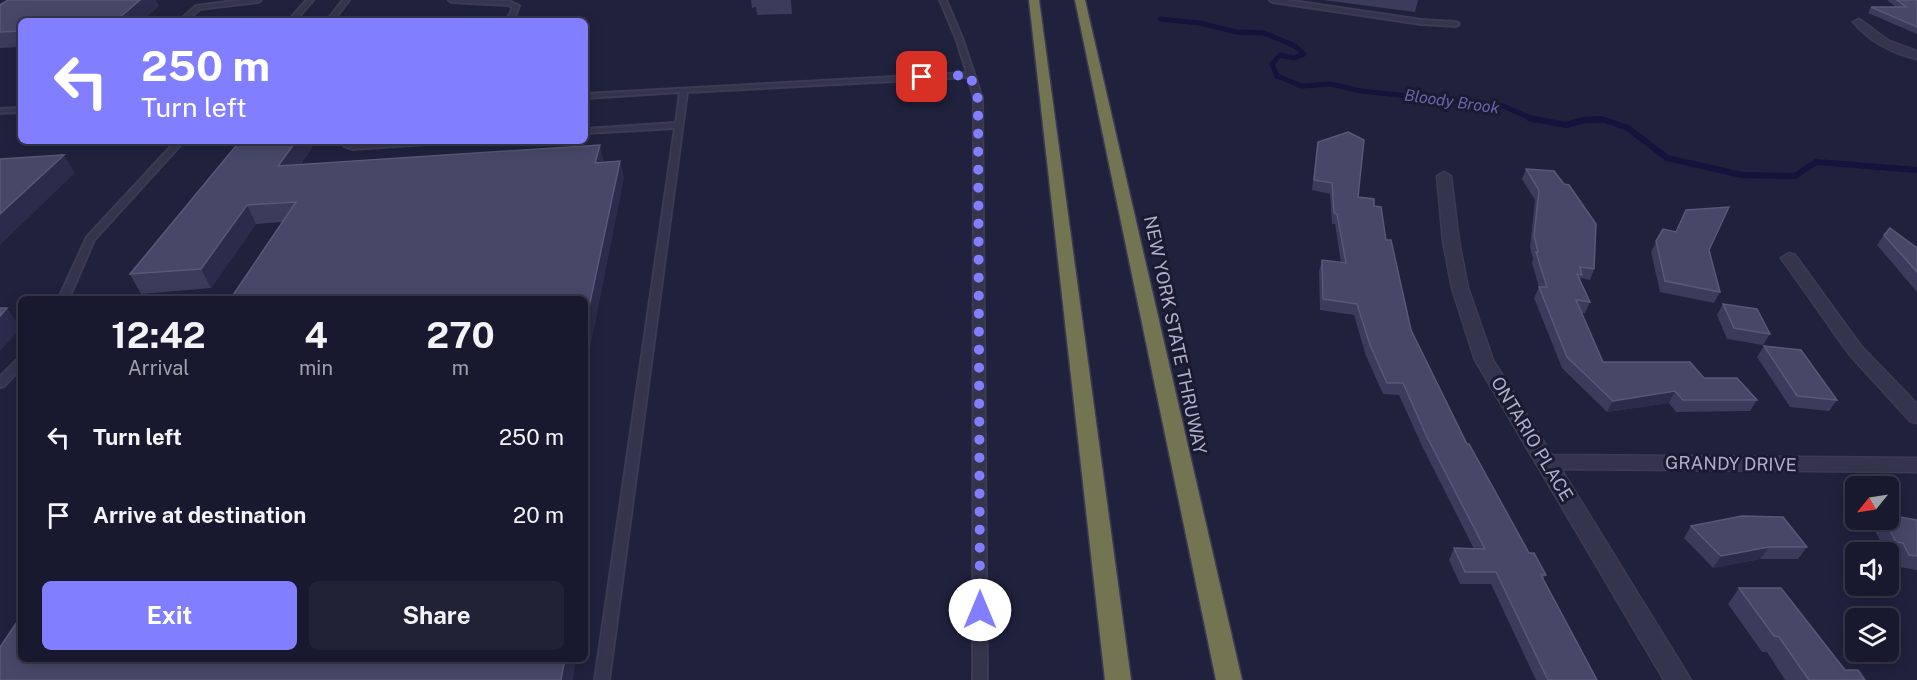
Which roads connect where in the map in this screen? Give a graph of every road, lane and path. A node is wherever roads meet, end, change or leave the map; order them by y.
1 (258, 0) edge
2 (310, 0) edge
3 (346, 0) edge
4 (452, 0) edge
5 (944, 0) edge
6 (1034, 0) edge
7 (1080, 0) edge
8 (1274, 0) edge
9 (185, 18) edge
10 (294, 18) edge
11 (332, 18) edge
12 (511, 18) edge
13 (1859, 22) dead end
14 (1456, 24) dead end
15 (1917, 55) edge
16 (970, 75) junction
17 (684, 90) junction
18 (588, 96) edge
19 (18, 110) edge
20 (0, 111) edge
21 (679, 125) junction
22 (588, 131) edge
23 (177, 144) edge
24 (346, 144) edge
25 (398, 144) edge
26 (1444, 176) dead end
27 (1789, 258) dead end
28 (65, 296) edge
29 (18, 365) edge
30 (0, 383) edge
31 (1917, 416) edge
32 (1545, 462) junction
33 (1917, 465) edge
34 (602, 680) edge
35 (980, 680) edge
36 (1118, 680) edge
37 (1229, 680) edge
38 (1678, 680) edge

1 - 9 lane
2 - 10 lane
3 - 11 lane
4 - 12 lane
5 - 16 lane
6 - 36 highway
7 - 37 highway, NEW YORK STATE THRUWAY
8 - 14 lane
13 - 15 street
16 - 17 lane
16 - 35 lane
17 - 18 lane
17 - 21 lane
19 - 20 lane
21 - 22 lane
21 - 34 lane
23 - 28 lane
24 - 25 lane
26 - 32 street, ONTARIO PLACE
27 - 31 street
29 - 30 lane
32 - 33 street, GRANDY DRIVE
32 - 38 street, ONTARIO PLACE

